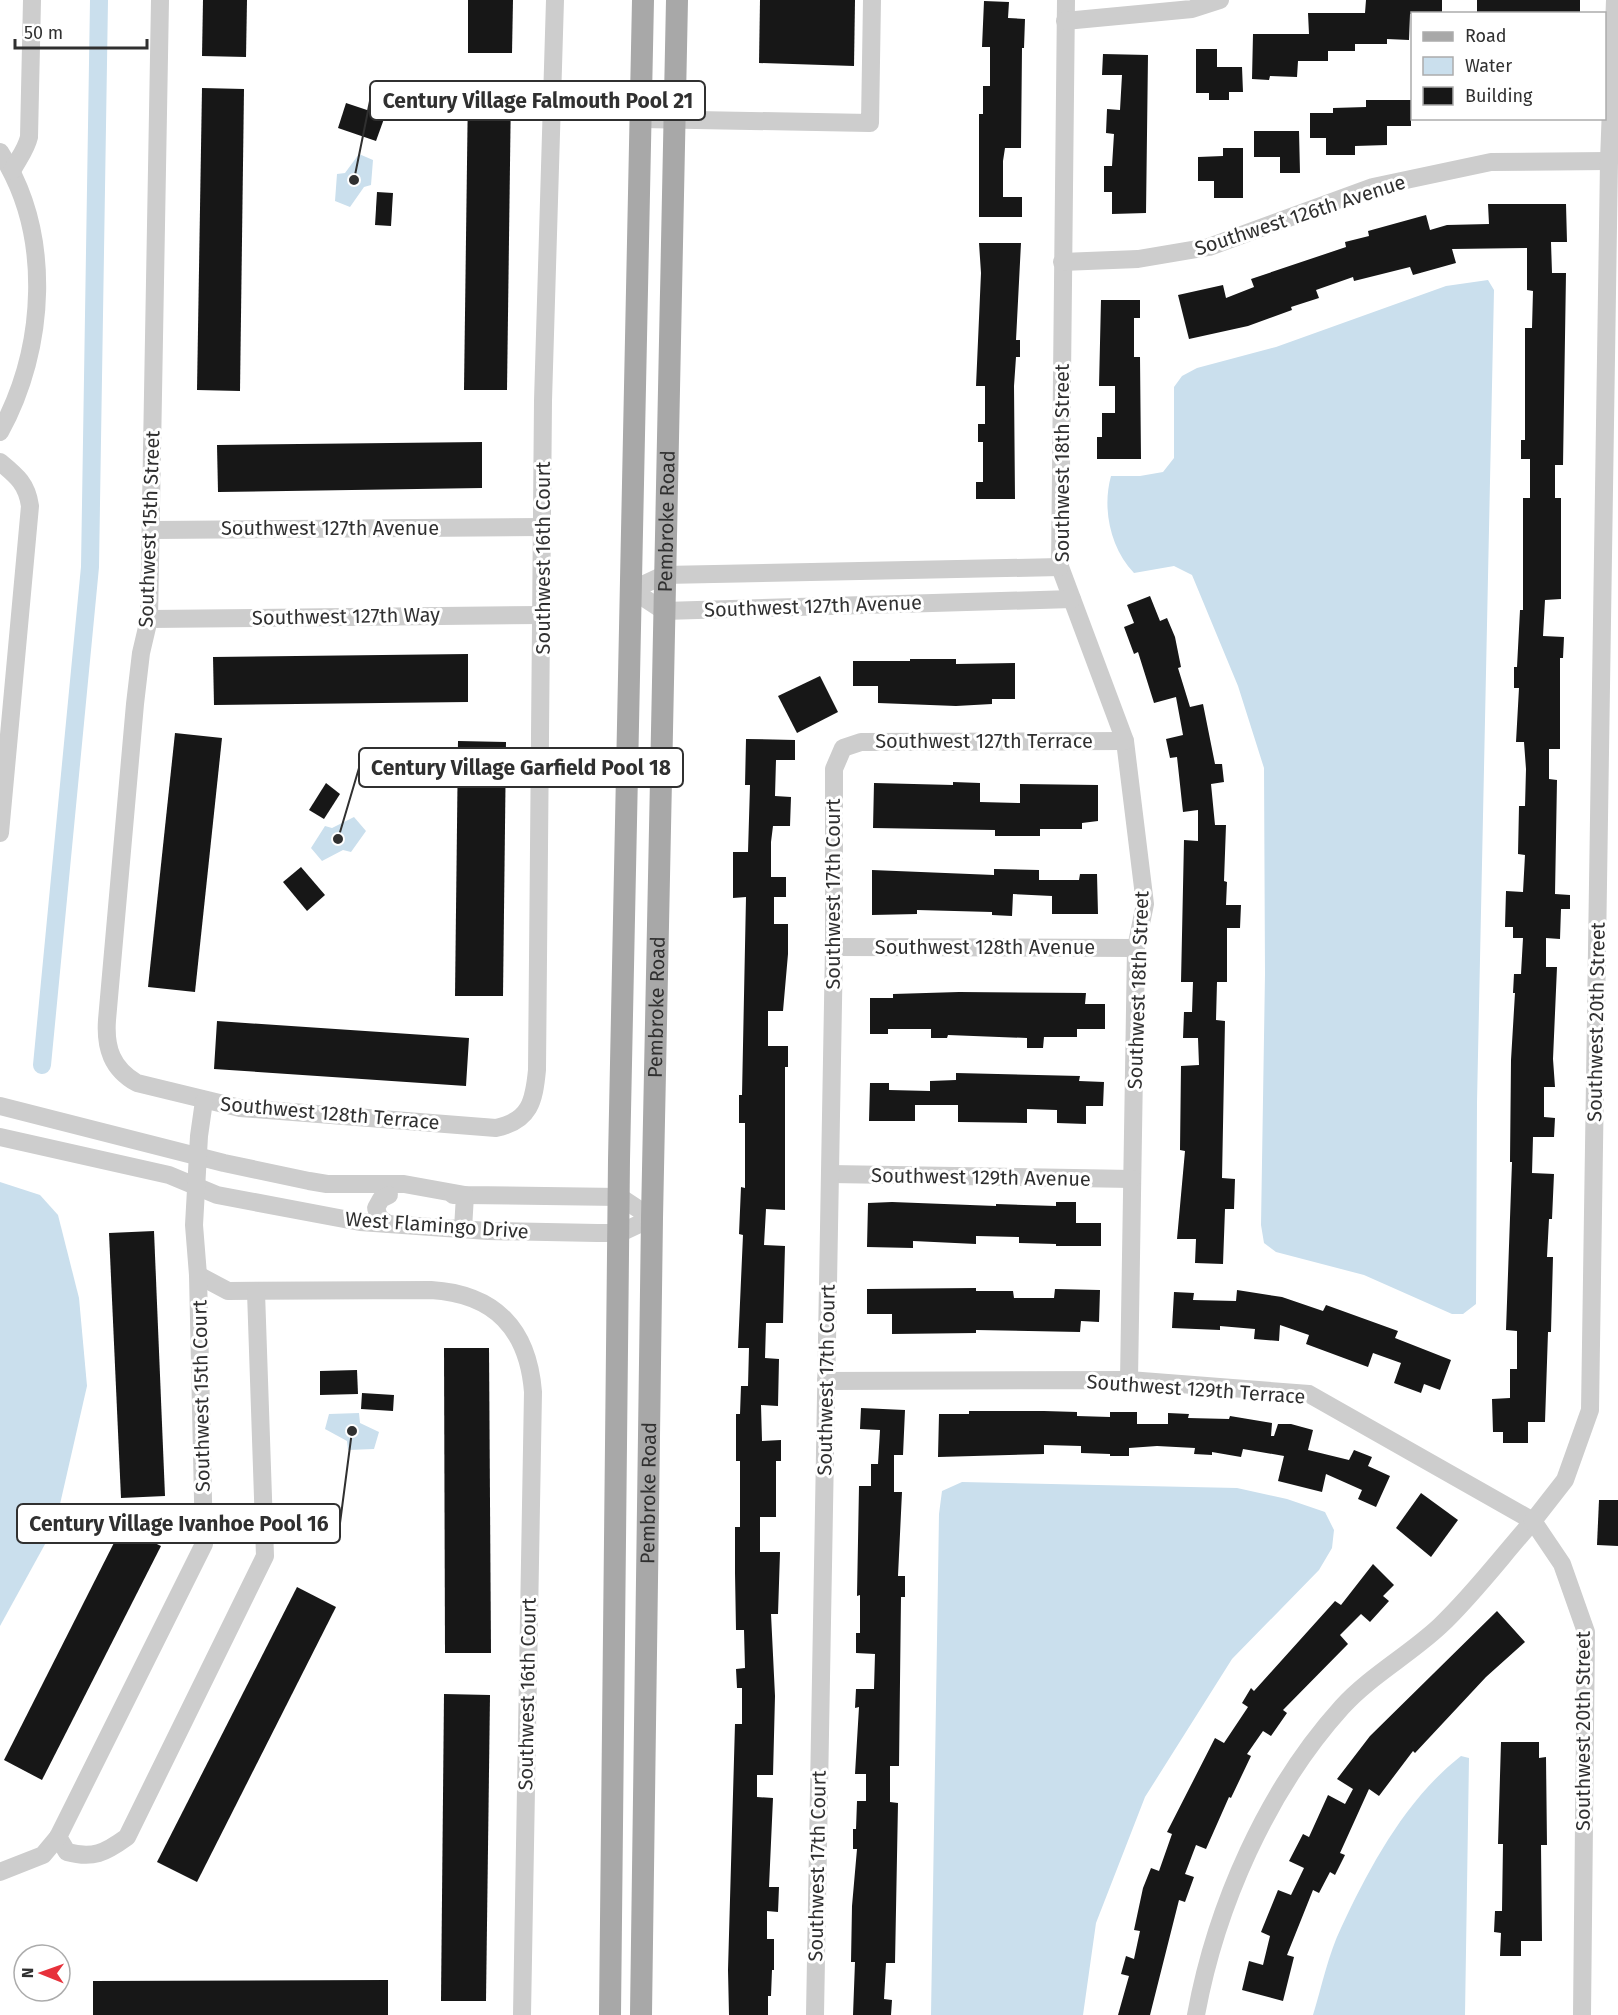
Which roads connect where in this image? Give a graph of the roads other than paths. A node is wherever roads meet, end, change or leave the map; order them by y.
1 (32, 0) edge
2 (160, 0) edge
3 (555, 0) edge
4 (643, 0) edge
5 (677, 0) edge
6 (872, 0) edge
7 (1066, 0) edge
8 (1220, 0) edge
9 (1614, 0) edge
10 (1065, 21) junction
11 (641, 119) junction
12 (674, 121) junction
13 (0, 152) edge
14 (1609, 161) junction
15 (12, 171) junction
16 (1062, 262) junction
17 (0, 432) edge
18 (0, 462) edge
19 (543, 527) junction
20 (152, 530) junction
21 (1060, 567) junction
22 (664, 575) junction
23 (632, 590) junction
24 (1072, 599) junction
25 (664, 611) junction
26 (543, 615) junction
27 (149, 619) junction
28 (1125, 741) junction
29 (843, 748) joint
30 (0, 833) edge
31 (834, 947) junction
32 (1136, 948) junction
33 (110, 1056) joint
34 (204, 1101) junction
35 (0, 1106) edge
36 (524, 1114) joint
37 (0, 1137) edge
38 (198, 1155) junction
39 (830, 1174) junction
40 (1132, 1179) junction
41 (327, 1184) junction
42 (196, 1188) junction
43 (389, 1195) junction
44 (465, 1195) junction
45 (620, 1197) junction
46 (652, 1218) junction
47 (388, 1224) junction
48 (463, 1229) junction
49 (620, 1233) junction
50 (198, 1275) junction
51 (256, 1292) junction
52 (1129, 1380) junction
53 (826, 1381) junction
54 (1533, 1521) junction
55 (58, 1837) junction
56 (0, 1872) edge
57 (522, 2015) edge
58 (610, 2015) edge
59 (641, 2015) edge
60 (815, 2015) edge
61 (1196, 2015) edge
62 (1581, 2015) edge

1 - 15 street
2 - 20 street, Southwest 15th Street
3 - 19 street, Southwest 16th Court
4 - 11 main road, Pembroke Road
5 - 12 main road, Pembroke Road
6 - 12 street
7 - 10 street, Southwest 18th Street
8 - 10 street
9 - 14 street, Southwest 20th Street
10 - 16 street, Southwest 18th Street
11 - 12 street
11 - 23 main road, Pembroke Road
12 - 22 main road, Pembroke Road
13 - 15 street
14 - 16 street, Southwest 126th Avenue
14 - 54 street, Southwest 20th Street
15 - 17 street
16 - 21 street, Southwest 18th Street
18 - 30 street
19 - 20 street, Southwest 127th Avenue
19 - 26 street, Southwest 16th Court
20 - 27 street, Southwest 15th Street
21 - 22 street, Southwest 127th Avenue
21 - 24 street, Southwest 18th Street
22 - 23 street, Southwest 127th Avenue
22 - 25 main road, Pembroke Road
23 - 25 street
23 - 45 main road, Pembroke Road
24 - 25 street, Southwest 127th Avenue
24 - 28 street, Southwest 18th Street
25 - 46 main road, Pembroke Road
26 - 27 street, Southwest 127th Way
26 - 36 street, Southwest 16th Court
27 - 33 street, Southwest 15th Street
28 - 29 street, Southwest 127th Terrace
28 - 32 street, Southwest 18th Street
29 - 31 street, Southwest 17th Court
31 - 32 street, Southwest 128th Avenue
31 - 39 street, Southwest 17th Court
32 - 40 street, Southwest 18th Street
33 - 34 street, Southwest 128th Terrace
34 - 36 street, Southwest 128th Terrace
34 - 38 street, Southwest 15th Court
35 - 38 street, West Flamingo Drive
37 - 42 street, West Flamingo Drive
38 - 41 street, West Flamingo Drive
38 - 42 street, Southwest 15th Court
39 - 40 street, Southwest 129th Avenue
39 - 53 street, Southwest 17th Court
40 - 52 street, Southwest 18th Street
41 - 43 street, West Flamingo Drive
41 - 44 street, West Flamingo Drive
42 - 47 street, West Flamingo Drive
42 - 50 street, Southwest 15th Court
43 - 44 street, West Flamingo Drive
43 - 47 street
44 - 45 street, West Flamingo Drive
44 - 48 street
45 - 46 street
45 - 49 main road, Pembroke Road
46 - 49 street, West Flamingo Drive
46 - 59 main road, Pembroke Road
47 - 48 street, West Flamingo Drive
48 - 49 street, West Flamingo Drive
49 - 58 main road, Pembroke Road
50 - 51 street, Southwest 16th Court
50 - 55 street, Southwest 15th Court
51 - 55 street
51 - 57 street, Southwest 16th Court
52 - 53 street, Southwest 129th Terrace
52 - 54 street, Southwest 129th Terrace
53 - 60 street, Southwest 17th Court
54 - 61 street
54 - 62 street, Southwest 20th Street
55 - 56 street, Southwest 15th Court

